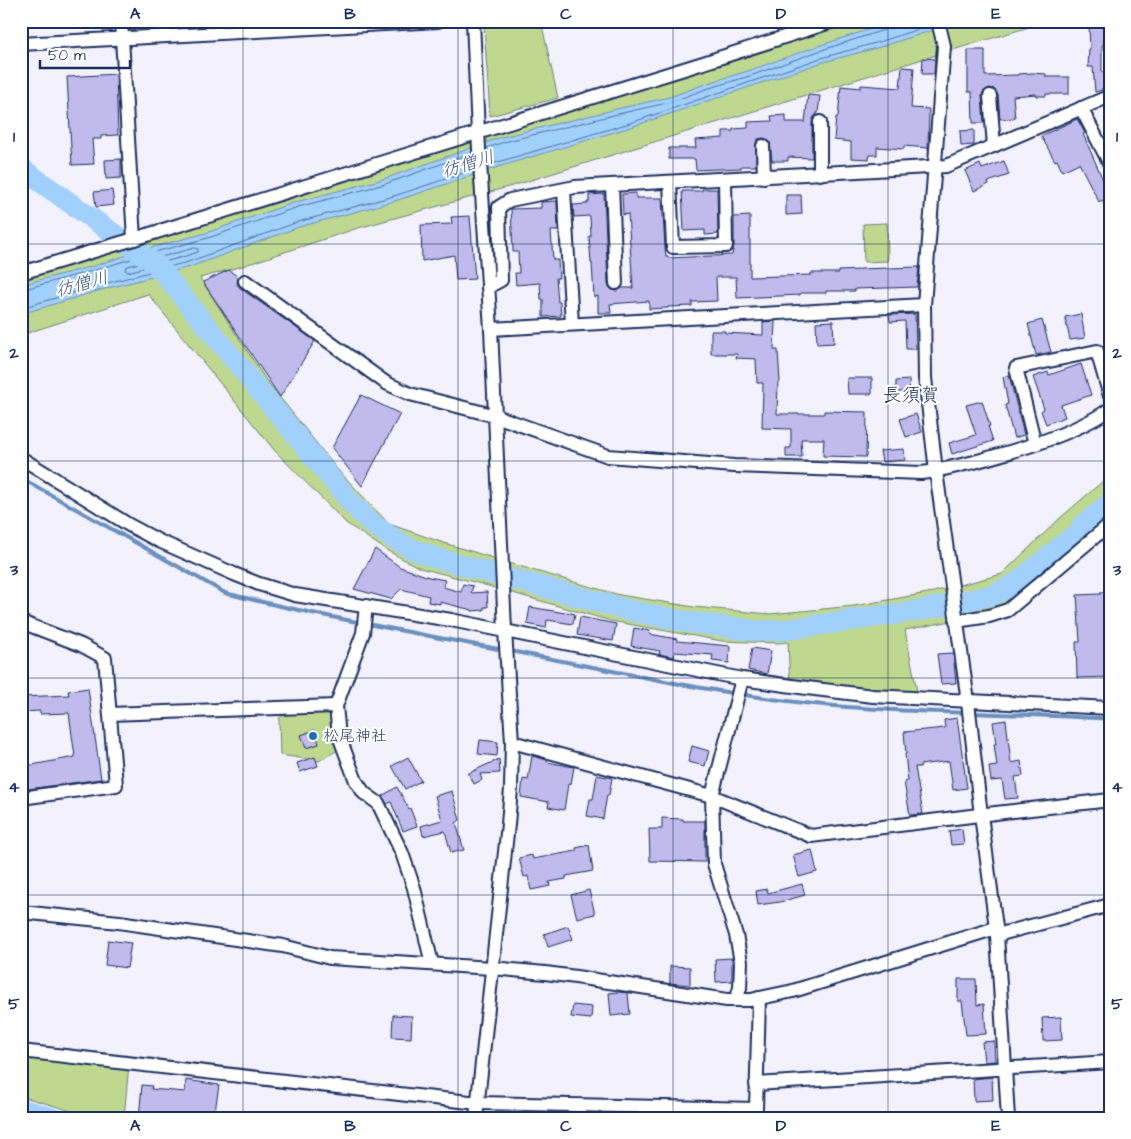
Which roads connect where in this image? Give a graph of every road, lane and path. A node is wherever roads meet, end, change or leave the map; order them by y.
1 (121, 21) edge
2 (438, 21) edge
3 (473, 21) edge
4 (834, 21) edge
5 (938, 21) edge
6 (122, 38) junction
7 (21, 44) edge
8 (990, 96) dead end
9 (1110, 96) edge
10 (1081, 108) junction
11 (820, 122) dead end
12 (479, 136) junction
13 (763, 146) dead end
14 (994, 146) junction
15 (1110, 164) edge
16 (934, 167) junction
17 (820, 174) junction
18 (764, 177) junction
19 (725, 179) junction
20 (670, 182) junction
21 (612, 186) junction
22 (564, 190) junction
23 (134, 239) junction
24 (21, 273) edge
25 (245, 281) dead end
26 (616, 284) dead end
27 (488, 288) junction
28 (924, 305) junction
29 (572, 324) junction
30 (491, 329) junction
31 (1110, 396) edge
32 (1110, 409) edge
33 (496, 416) junction
34 (1035, 444) junction
35 (21, 458) edge
36 (936, 472) junction
37 (1110, 524) edge
38 (366, 606) junction
39 (956, 621) junction
40 (21, 622) edge
41 (505, 630) junction
42 (742, 679) junction
43 (968, 702) junction
44 (336, 706) junction
45 (1110, 708) edge
46 (110, 714) junction
47 (512, 742) junction
48 (712, 796) junction
49 (21, 798) edge
50 (1110, 800) edge
51 (981, 814) junction
52 (1110, 905) edge
53 (21, 912) edge
54 (996, 932) junction
55 (432, 964) junction
56 (492, 968) junction
57 (759, 998) junction
58 (736, 1000) junction
59 (21, 1051) edge
60 (1110, 1062) edge
61 (1005, 1068) junction
62 (756, 1084) junction
63 (478, 1102) junction
64 (476, 1118) edge
65 (1008, 1118) edge

1 - 6 street
2 - 6 street
3 - 12 street
4 - 12 street
5 - 16 street
6 - 7 street
6 - 23 street
8 - 14 street
9 - 10 street
10 - 14 street
10 - 15 street
11 - 17 street
12 - 23 street
12 - 27 street
13 - 18 street
14 - 16 street
16 - 17 street
16 - 28 street
17 - 18 street
18 - 19 street
19 - 20 street
19 - 20 street
20 - 21 street
21 - 22 street
21 - 26 street
22 - 27 street
22 - 29 street
23 - 24 street
25 - 33 street
27 - 30 street
28 - 29 street
28 - 36 street
29 - 30 street
30 - 33 street
31 - 34 street
32 - 34 street
33 - 36 street
33 - 41 street
34 - 36 street
35 - 38 street
36 - 39 street
37 - 39 street
38 - 41 street
38 - 44 street
39 - 43 street
40 - 46 street
41 - 42 street
41 - 47 street
42 - 43 street
42 - 48 street
43 - 45 street
43 - 51 street
44 - 46 street
44 - 55 street
46 - 49 street
47 - 48 street
47 - 56 street
48 - 51 street
48 - 58 street
50 - 51 street
51 - 54 street
52 - 54 street
53 - 55 street
54 - 57 street
54 - 61 street
55 - 56 street
56 - 58 street
56 - 63 street
57 - 58 street
57 - 62 street
59 - 63 street
60 - 61 street
61 - 62 street
61 - 65 street
62 - 63 street
63 - 64 street

